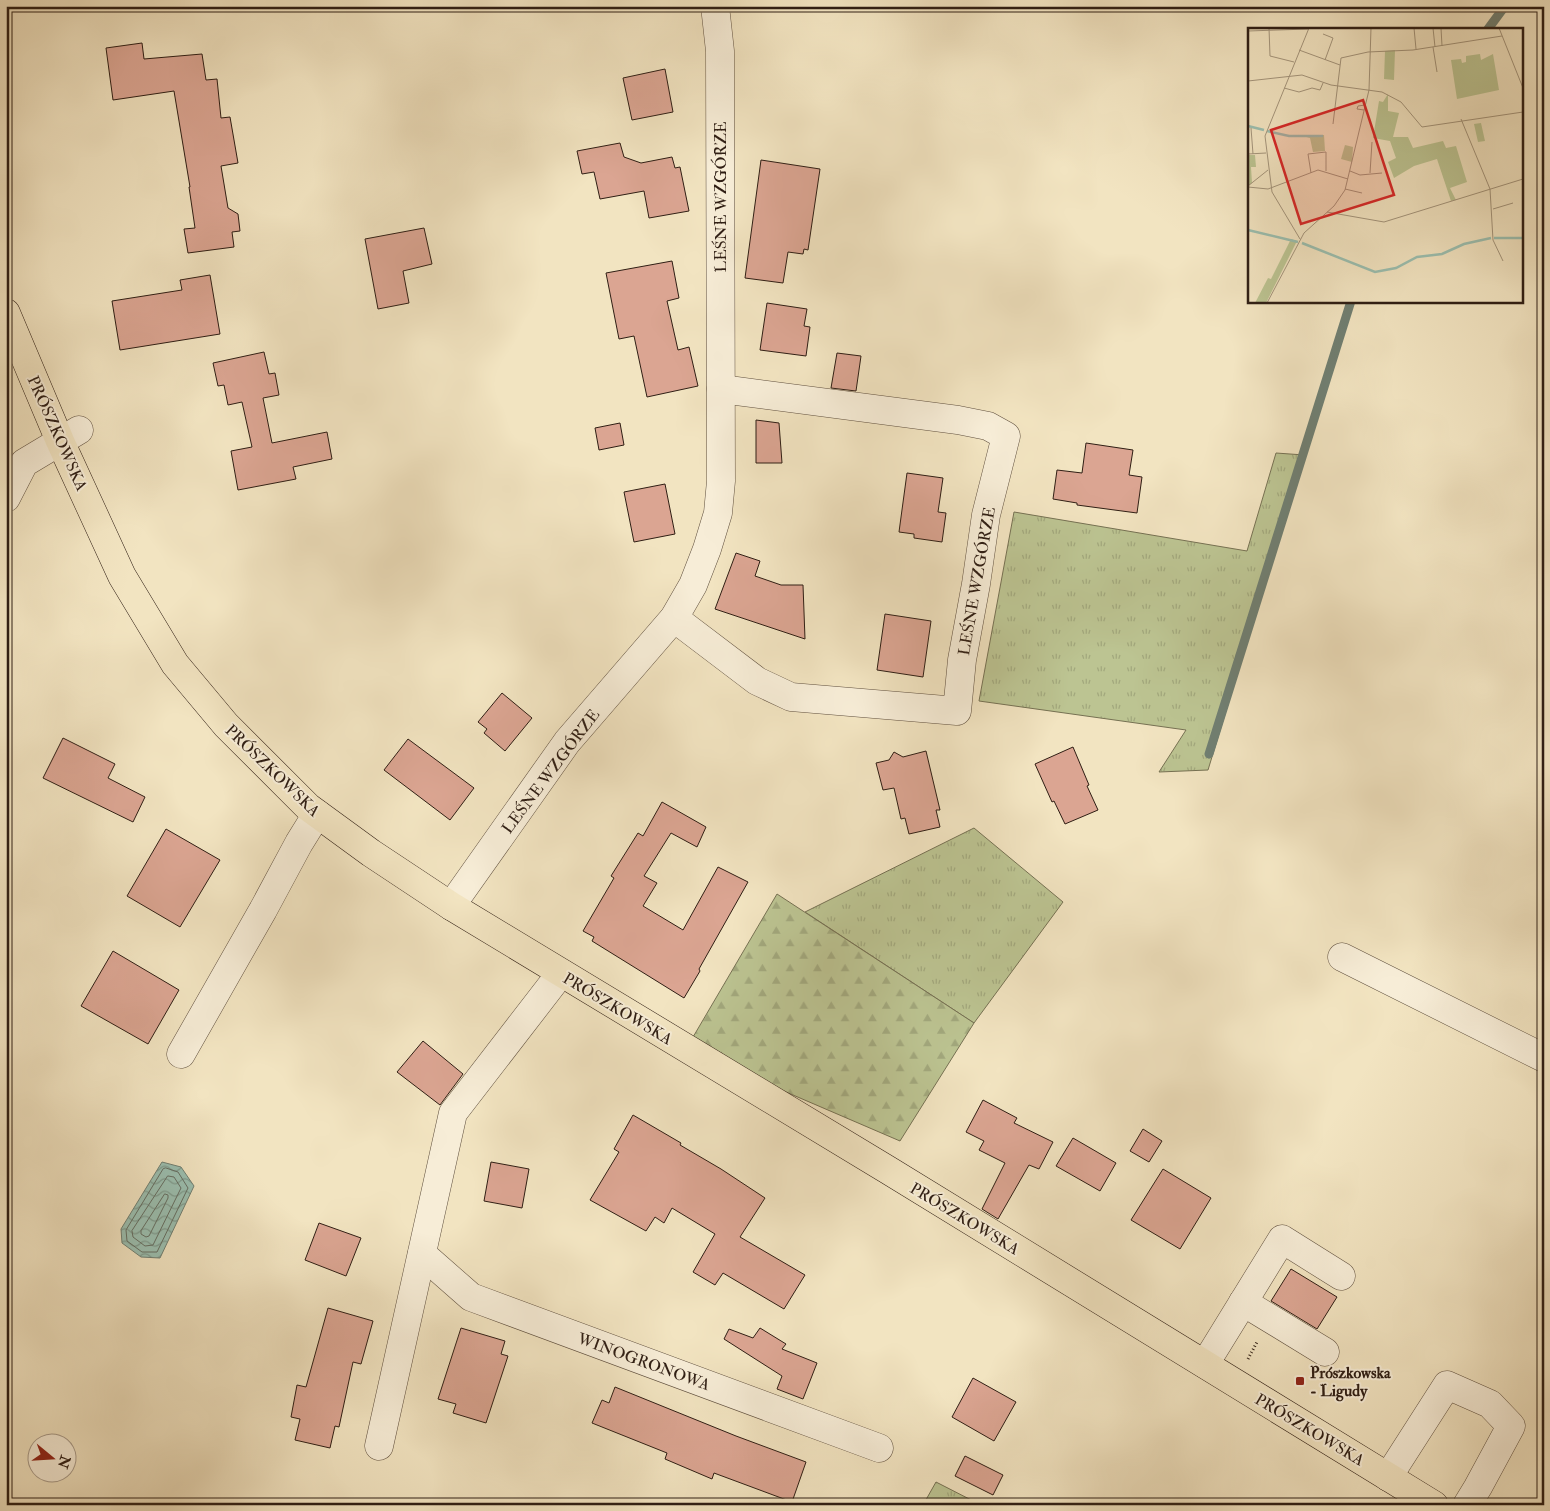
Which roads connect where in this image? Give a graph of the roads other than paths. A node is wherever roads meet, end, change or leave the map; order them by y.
1 (715, 6) edge
2 (6, 313) edge
3 (721, 389) junction
4 (69, 435) junction
5 (6, 498) edge
6 (674, 618) junction
7 (317, 814) junction
8 (451, 906) junction
9 (1342, 957) dead end
10 (561, 973) junction
11 (181, 1054) dead end
12 (1544, 1058) edge
13 (422, 1254) junction
14 (1341, 1276) dead end
15 (1243, 1302) junction
16 (1325, 1352) dead end
17 (1205, 1364) junction
18 (379, 1446) dead end
19 (879, 1448) dead end
20 (1388, 1477) junction
21 (1434, 1505) edge
22 (1467, 1505) edge

1 - 3 street, LEŚNE WZGÓRZE
2 - 4 main road, PRÓSZKOWSKA
3 - 6 street, LEŚNE WZGÓRZE
3 - 6 street, LEŚNE WZGÓRZE
4 - 5 street
4 - 7 main road, PRÓSZKOWSKA
6 - 8 street, LEŚNE WZGÓRZE
7 - 8 main road, PRÓSZKOWSKA
7 - 11 street
8 - 10 main road, PRÓSZKOWSKA
9 - 12 street
10 - 13 street
10 - 17 main road, PRÓSZKOWSKA
13 - 18 street
13 - 19 street, WINOGRONOWA
14 - 15 street
15 - 16 street
15 - 17 street
17 - 20 main road, PRÓSZKOWSKA
20 - 21 main road, PRÓSZKOWSKA
20 - 22 street

